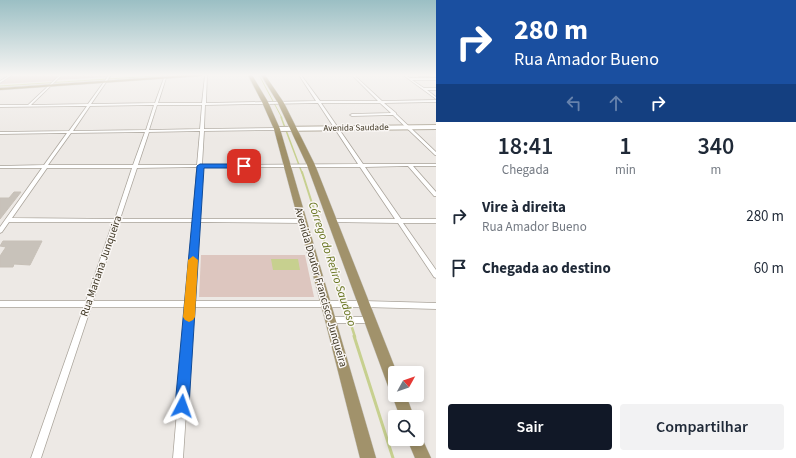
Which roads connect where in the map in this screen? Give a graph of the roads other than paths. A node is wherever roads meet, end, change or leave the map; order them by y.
1 (38, 96) edge
2 (95, 96) edge
3 (159, 96) edge
4 (205, 96) edge
5 (263, 96) edge
6 (275, 96) edge
7 (316, 96) edge
8 (376, 96) edge
9 (436, 101) edge
10 (279, 102) junction
11 (320, 102) junction
12 (382, 102) junction
13 (267, 103) junction
14 (156, 104) junction
15 (205, 104) junction
16 (89, 105) junction
17 (0, 106) edge
18 (28, 106) junction
19 (395, 114) junction
20 (352, 115) dead end
21 (408, 127) junction
22 (436, 127) edge
23 (338, 128) junction
24 (279, 129) junction
25 (292, 129) junction
26 (203, 130) junction
27 (147, 131) junction
28 (70, 132) junction
29 (0, 133) edge
30 (436, 154) edge
31 (409, 164) junction
32 (290, 165) junction
33 (308, 165) junction
34 (362, 165) junction
35 (436, 165) edge
36 (200, 166) junction
37 (0, 167) edge
38 (45, 167) junction
39 (135, 167) junction
40 (436, 194) edge
41 (8, 220) junction
42 (117, 220) junction
43 (196, 221) junction
44 (302, 221) junction
45 (333, 221) junction
46 (399, 221) junction
47 (436, 221) edge
48 (0, 231) edge
49 (436, 275) edge
50 (0, 304) edge
51 (88, 304) junction
52 (190, 304) junction
53 (360, 304) junction
54 (331, 305) junction
55 (436, 306) edge
56 (335, 320) junction
57 (366, 320) junction
58 (388, 370) edge
59 (419, 446) edge
60 (36, 458) edge
61 (178, 458) edge
62 (368, 458) edge
63 (423, 458) edge

1 - 18 street
2 - 16 street
3 - 14 street, Rua Mariana Junqueira
4 - 15 street
5 - 13 main road, Avenida Doutor Francisco Junqueira
6 - 10 main road
7 - 11 street
8 - 12 street
9 - 12 street
10 - 11 street
10 - 13 street
10 - 25 main road
11 - 12 street
11 - 23 street
12 - 19 street
13 - 15 street
13 - 24 main road, Avenida Doutor Francisco Junqueira
14 - 15 street
14 - 16 street
14 - 27 street, Rua Mariana Junqueira
15 - 26 street
16 - 18 street
16 - 28 street
17 - 18 street
19 - 20 street
19 - 21 street
21 - 22 street, Avenida Saudade
21 - 23 street, Avenida Saudade
21 - 30 street
23 - 25 street, Avenida Saudade
23 - 34 street
24 - 25 street, Avenida Saudade
24 - 26 street
24 - 32 main road, Avenida Doutor Francisco Junqueira
25 - 33 main road
26 - 27 street
26 - 36 street
27 - 28 street
27 - 39 street, Rua Mariana Junqueira
28 - 29 street
28 - 38 street
31 - 34 street
31 - 35 street
31 - 40 street
32 - 33 street
32 - 36 street
32 - 44 main road, Avenida Doutor Francisco Junqueira
33 - 34 street
33 - 45 main road
34 - 46 street
36 - 39 street
36 - 43 street
37 - 38 street
38 - 39 street
38 - 41 street
39 - 42 street, Rua Mariana Junqueira
41 - 42 street
41 - 48 street
42 - 43 street
42 - 51 street, Rua Mariana Junqueira
43 - 44 street
43 - 52 street
44 - 54 main road, Avenida Doutor Francisco Junqueira
45 - 46 street
45 - 53 main road
46 - 47 street
46 - 49 street
50 - 51 street
51 - 52 street
51 - 60 street, Rua Mariana Junqueira
52 - 54 street
52 - 61 street
53 - 54 street
53 - 55 street
53 - 57 main road
54 - 56 main road, Avenida Doutor Francisco Junqueira
56 - 57 street
56 - 62 main road, Avenida Doutor Francisco Junqueira
57 - 58 main road
59 - 63 main road

